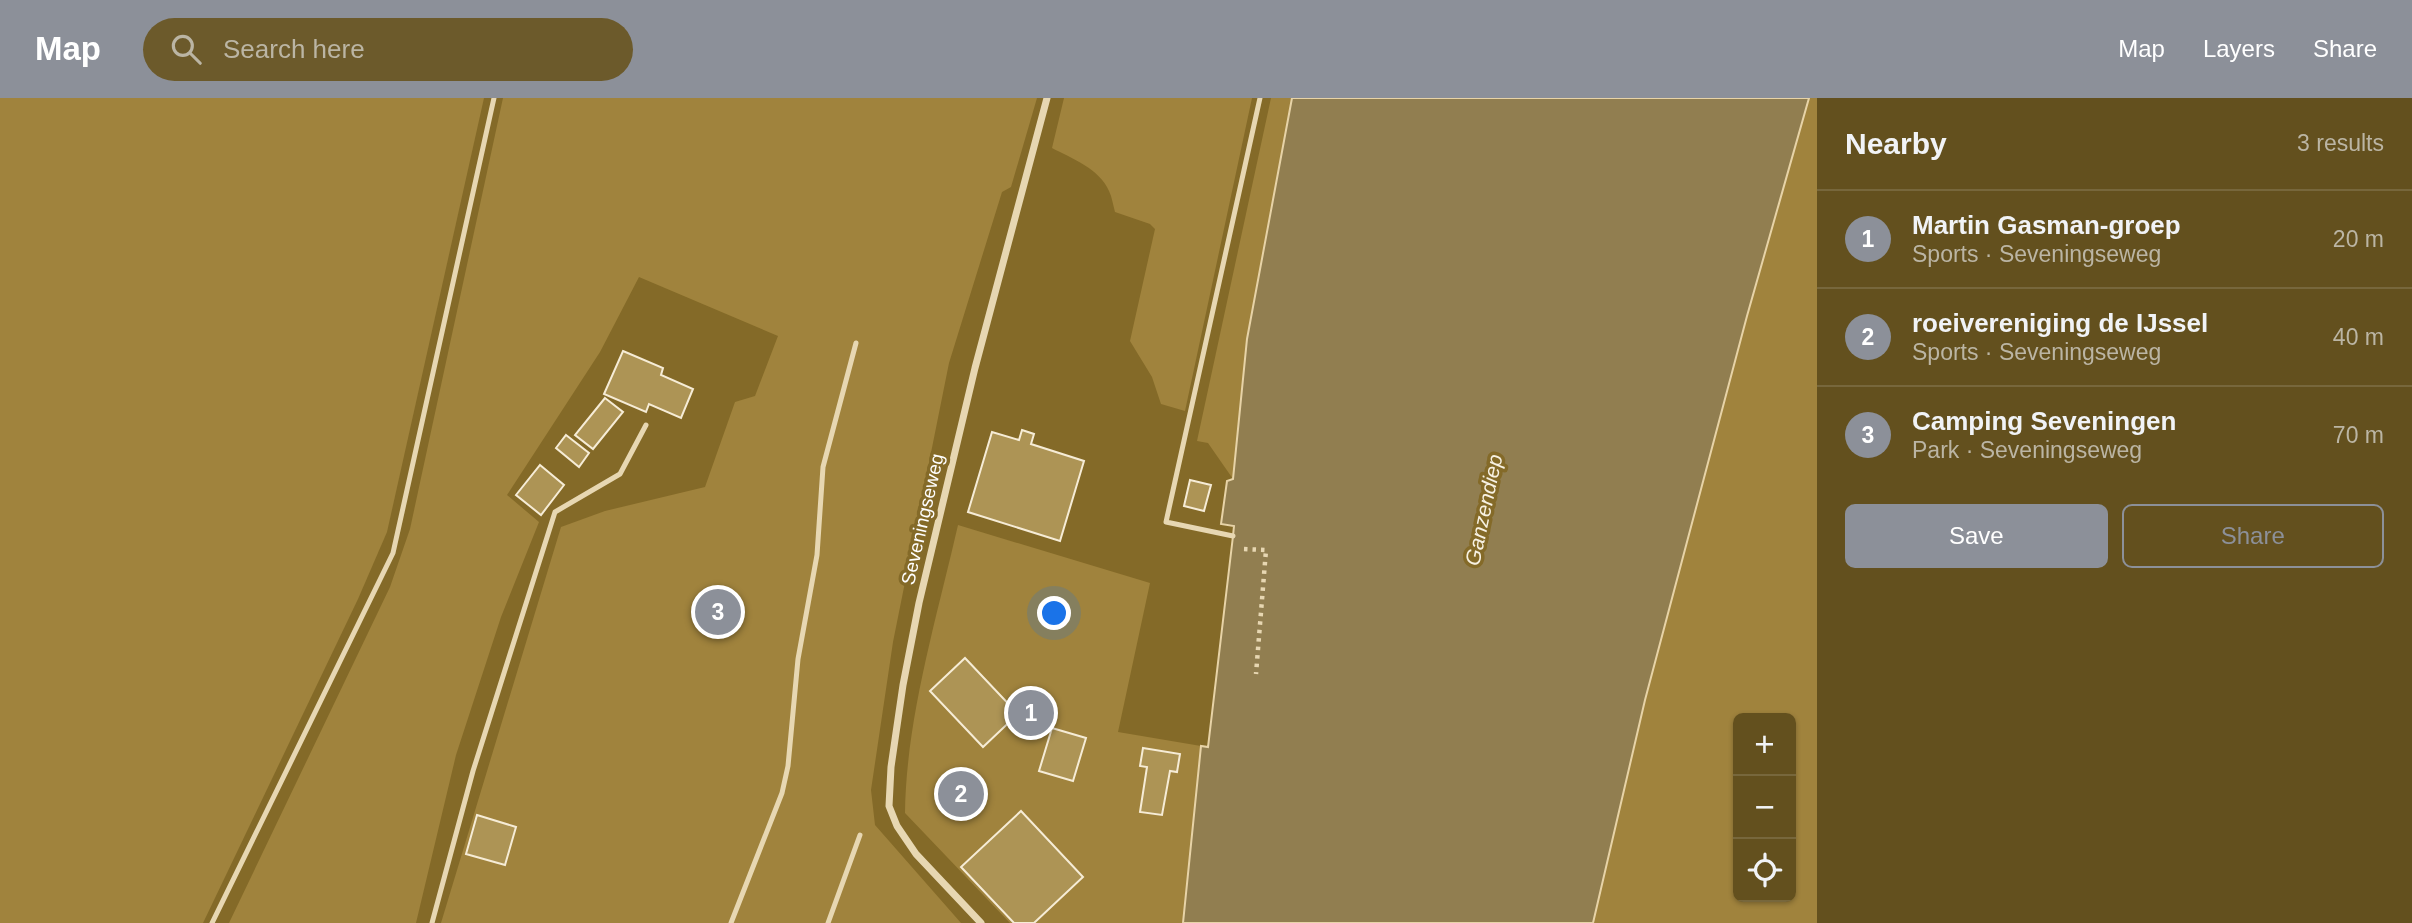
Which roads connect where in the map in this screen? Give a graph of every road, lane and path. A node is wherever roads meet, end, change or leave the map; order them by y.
1 (494, 98) edge
2 (1047, 98) edge
3 (1260, 98) edge
4 (856, 343) dead end
5 (646, 425) dead end
6 (1233, 536) dead end
7 (1242, 549) dead end
8 (1256, 674) dead end
9 (860, 835) dead end
10 (212, 923) edge
11 (432, 923) edge
12 (731, 923) edge
13 (828, 923) edge
14 (981, 923) edge

1 - 10 lane
2 - 14 street, Seveningseweg
3 - 6 lane
4 - 12 lane
5 - 11 lane
7 - 8 path
9 - 13 lane

